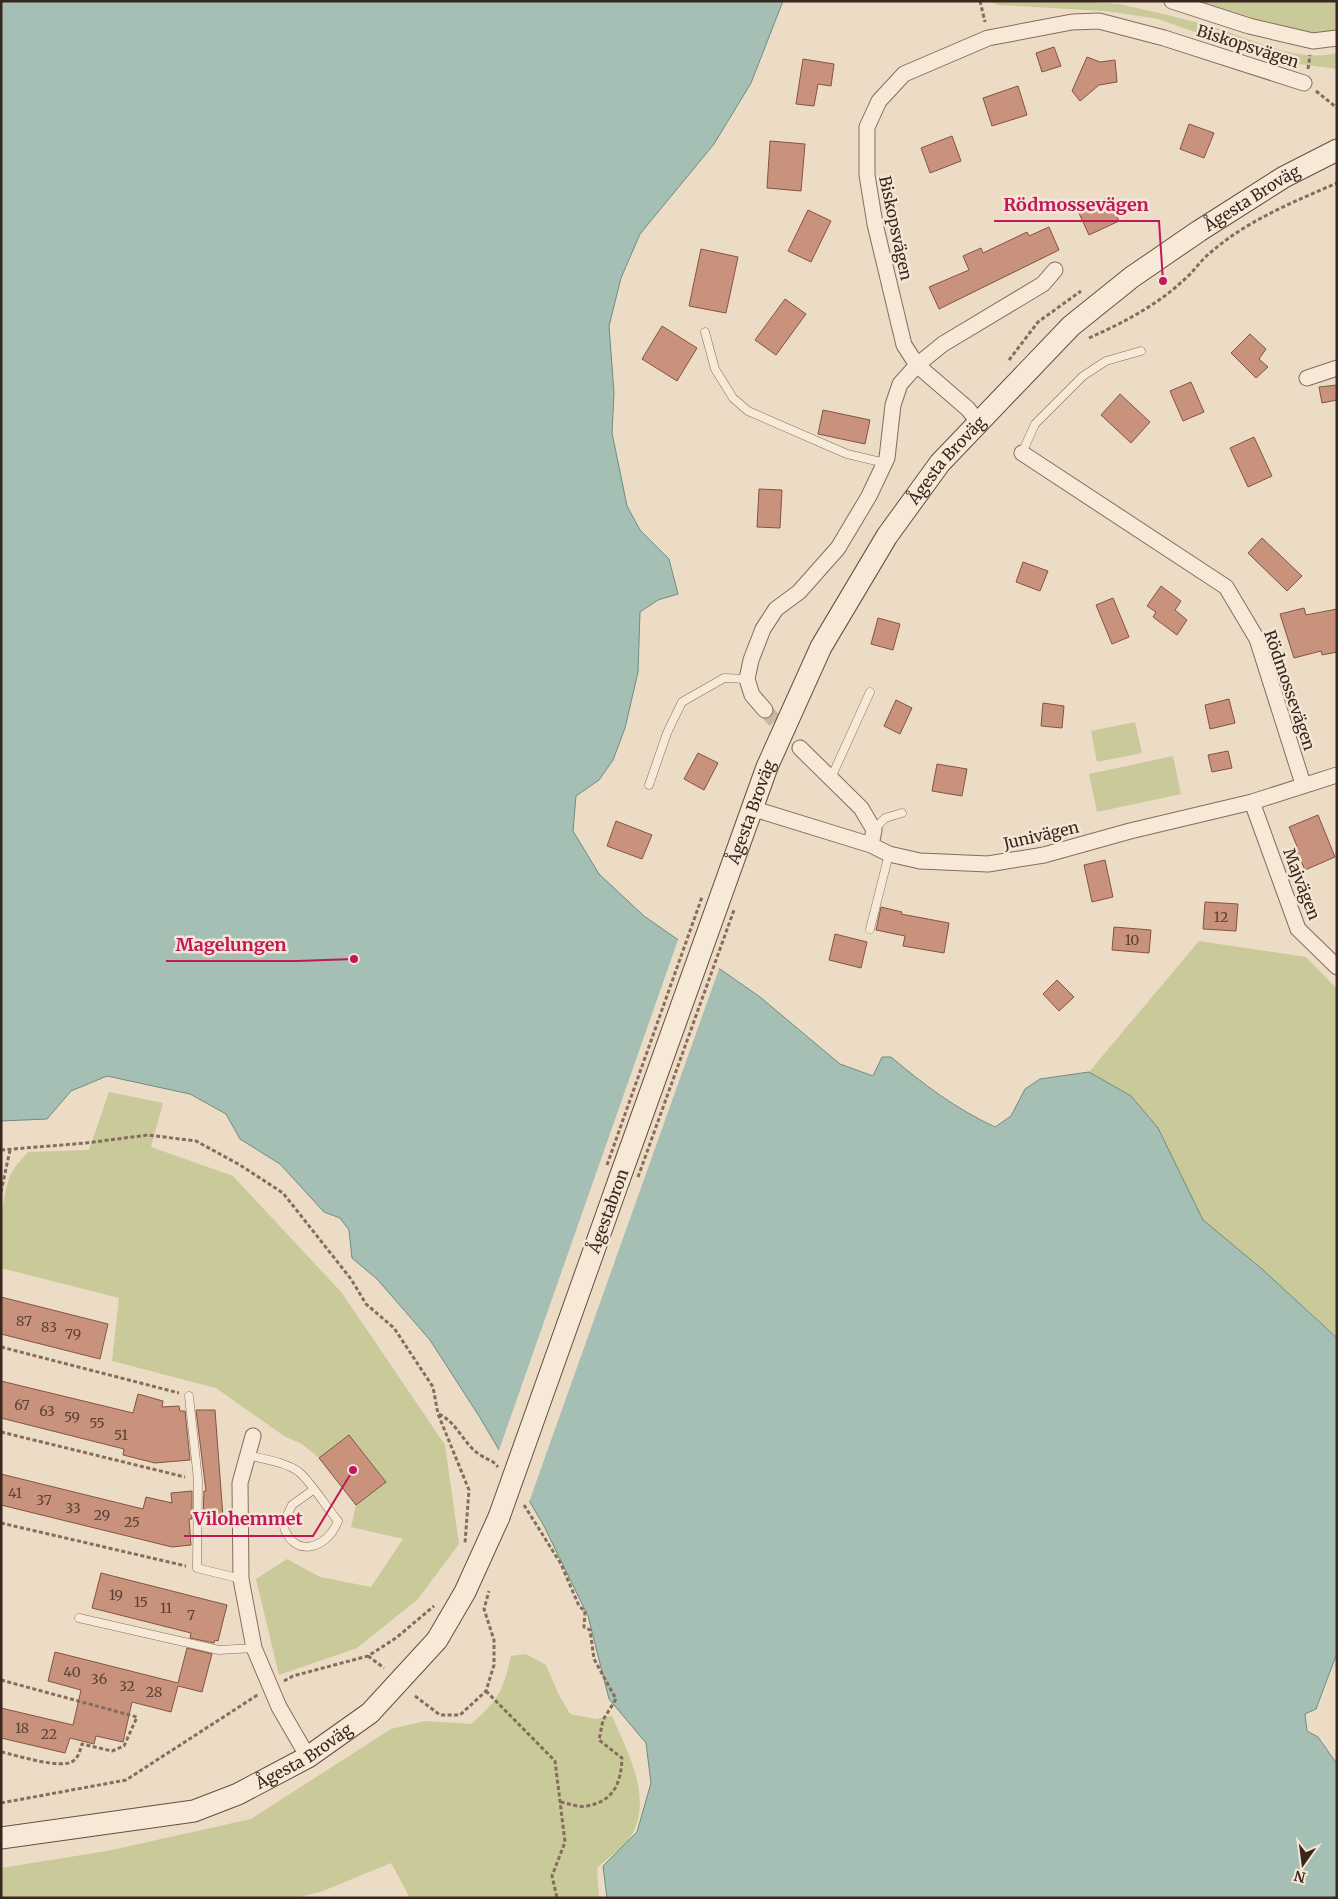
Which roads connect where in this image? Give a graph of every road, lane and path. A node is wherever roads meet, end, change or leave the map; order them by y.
1 (980, 1) edge
2 (1172, 1) edge
3 (988, 38) junction
4 (1337, 38) edge
5 (1313, 41) junction
6 (1304, 83) junction
7 (1337, 108) edge
8 (1337, 150) edge
9 (1055, 270) dead end
10 (705, 332) dead end
11 (1141, 351) dead end
12 (917, 364) junction
13 (1337, 368) edge
14 (1307, 378) dead end
15 (978, 422) junction
16 (1022, 453) joint
17 (885, 463) junction
18 (747, 679) junction
19 (870, 692) dead end
20 (766, 710) tunnel mouth
21 (800, 748) tunnel mouth
22 (1337, 775) edge
23 (831, 778) junction
24 (1303, 784) junction
25 (649, 785) dead end
26 (1252, 802) junction
27 (751, 808) junction
28 (902, 813) dead end
29 (874, 830) junction
30 (871, 845) junction
31 (889, 854) junction
32 (718, 904) joint
33 (870, 929) dead end
34 (1337, 967) edge
35 (1, 1150) edge
36 (10, 1150) junction
37 (1, 1192) edge
38 (1, 1347) edge
39 (189, 1396) joint
40 (438, 1414) junction
41 (1, 1432) edge
42 (253, 1436) dead end
43 (247, 1455) junction
44 (492, 1460) dead end
45 (198, 1480) junction
46 (313, 1490) junction
47 (532, 1516) dead end
48 (499, 1517) joint
49 (1, 1523) edge
50 (465, 1544) dead end
51 (197, 1568) junction
52 (241, 1579) junction
53 (490, 1587) dead end
54 (439, 1601) dead end
55 (79, 1618) dead end
56 (254, 1648) junction
57 (368, 1656) junction
58 (384, 1668) dead end
59 (1, 1680) edge
60 (271, 1687) junction
61 (486, 1691) junction
62 (415, 1696) dead end
63 (1, 1752) edge
64 (308, 1757) junction
65 (560, 1802) junction
66 (1, 1803) edge
67 (1, 1838) edge
68 (557, 1898) edge

1 - 3 path
2 - 5 street
3 - 6 street, Biskopsvägen
3 - 12 street, Biskopsvägen
4 - 5 street
5 - 6 path
6 - 7 path
8 - 15 main road, Ågesta Broväg
9 - 12 street
10 - 17 lane
11 - 16 lane
12 - 15 street, Biskopsvägen
12 - 17 street
13 - 14 street
15 - 27 main road, Ågesta Broväg
16 - 24 street, Rödmossevägen
17 - 18 street
18 - 20 street
18 - 25 lane
19 - 23 lane
21 - 23 street
22 - 24 street, Junivägen
23 - 29 street
24 - 26 street, Junivägen
26 - 31 street, Junivägen
26 - 34 street, Majvägen
27 - 30 street, Junivägen
27 - 32 main road, Ågesta Broväg
28 - 29 lane
29 - 30 street
30 - 31 street, Junivägen
31 - 33 lane
32 - 48 main road, Ågestabron, bridge
35 - 36 path
36 - 37 path
36 - 40 path
38 - 39 path
39 - 45 lane
40 - 44 path
40 - 50 path
41 - 45 path
42 - 43 street
43 - 46 lane
43 - 52 street
45 - 51 lane
46 - 46 lane
47 - 65 path
48 - 64 main road, Ågesta Broväg
49 - 51 path
51 - 52 lane
52 - 56 street
53 - 61 path
54 - 57 path
55 - 56 lane
56 - 60 street
57 - 58 path
57 - 60 path
59 - 63 path
60 - 64 street
60 - 66 path
61 - 62 path
61 - 65 path
64 - 67 main road, Ågesta Broväg
65 - 68 path

